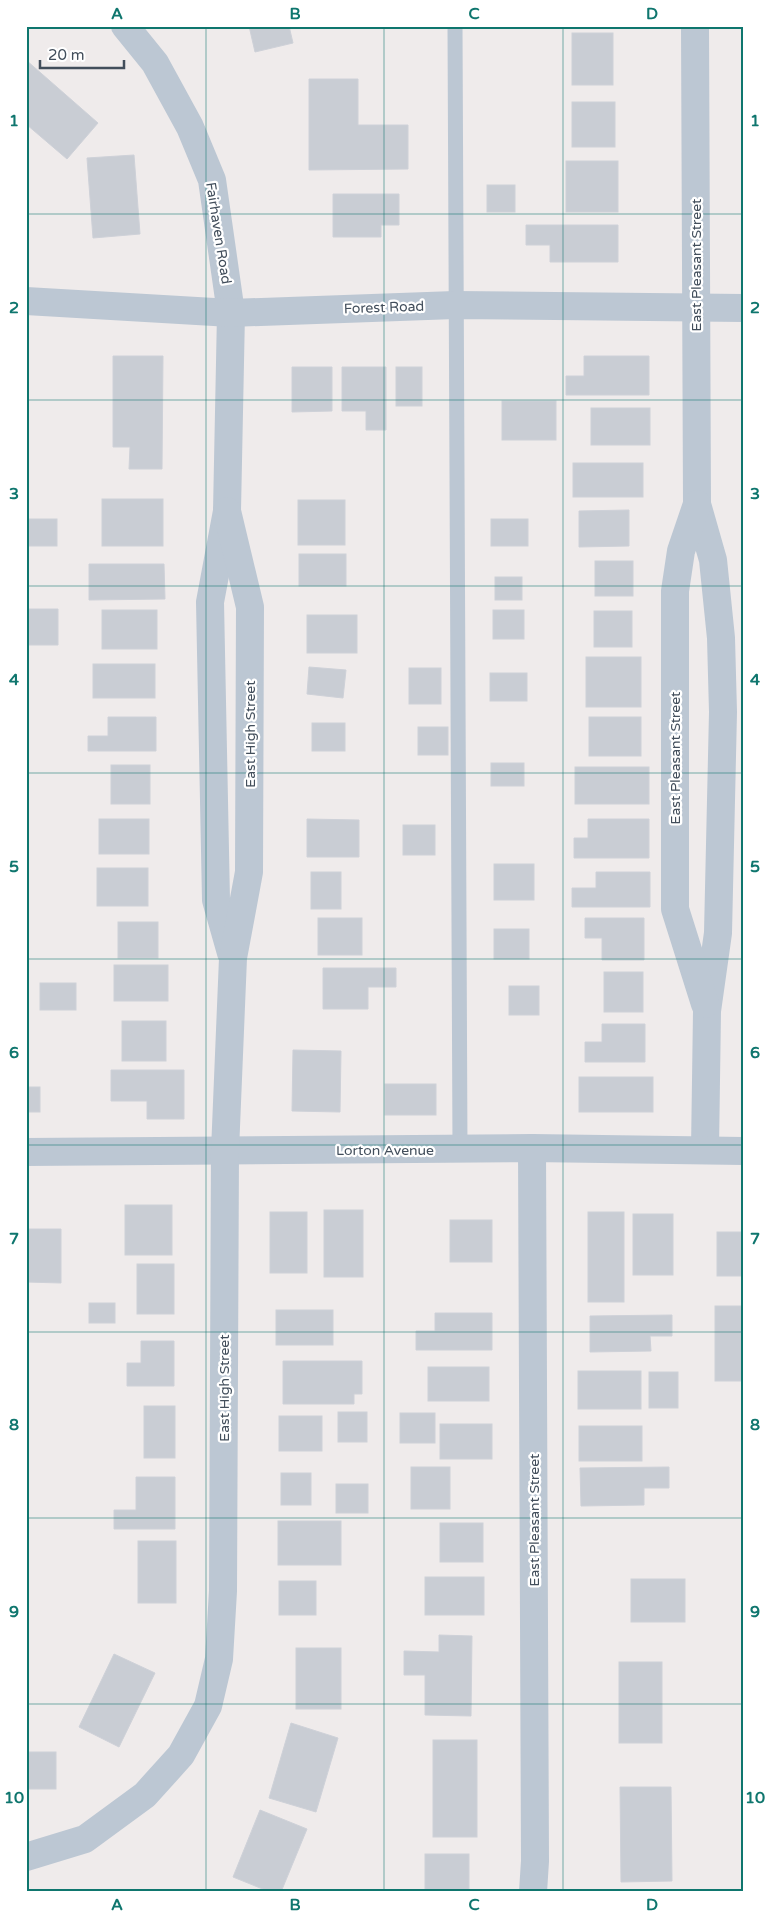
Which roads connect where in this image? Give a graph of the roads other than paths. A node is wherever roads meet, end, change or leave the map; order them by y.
1 (125, 26) edge
2 (456, 26) edge
3 (695, 26) edge
4 (26, 301) edge
5 (456, 305) junction
6 (696, 307) junction
7 (743, 308) edge
8 (231, 313) junction
9 (697, 504) junction
10 (227, 511) junction
11 (232, 958) junction
12 (707, 1010) junction
13 (532, 1148) junction
14 (460, 1149) junction
15 (705, 1150) junction
16 (226, 1151) junction
17 (743, 1151) edge
18 (26, 1152) edge
19 (26, 1857) edge
20 (533, 1892) edge

1 - 8 street, Fairhaven Road
2 - 5 lane
3 - 6 street, East Pleasant Street
4 - 8 street, Forest Road
5 - 6 street, Forest Road
5 - 8 street, Forest Road
5 - 14 lane
6 - 7 street, Forest Road
6 - 9 street, East Pleasant Street
8 - 10 street, East High Street
9 - 12 street, East Pleasant Street
9 - 12 street, East Pleasant Street
10 - 11 street, East High Street
10 - 11 street, East High Street
11 - 16 street, East High Street
12 - 15 street, East Pleasant Street
13 - 14 street, Lorton Avenue
13 - 15 street, Lorton Avenue
13 - 20 street, East Pleasant Street
14 - 16 street, Lorton Avenue
15 - 17 street, Lorton Avenue
16 - 18 street, Lorton Avenue
16 - 19 street, East High Street

